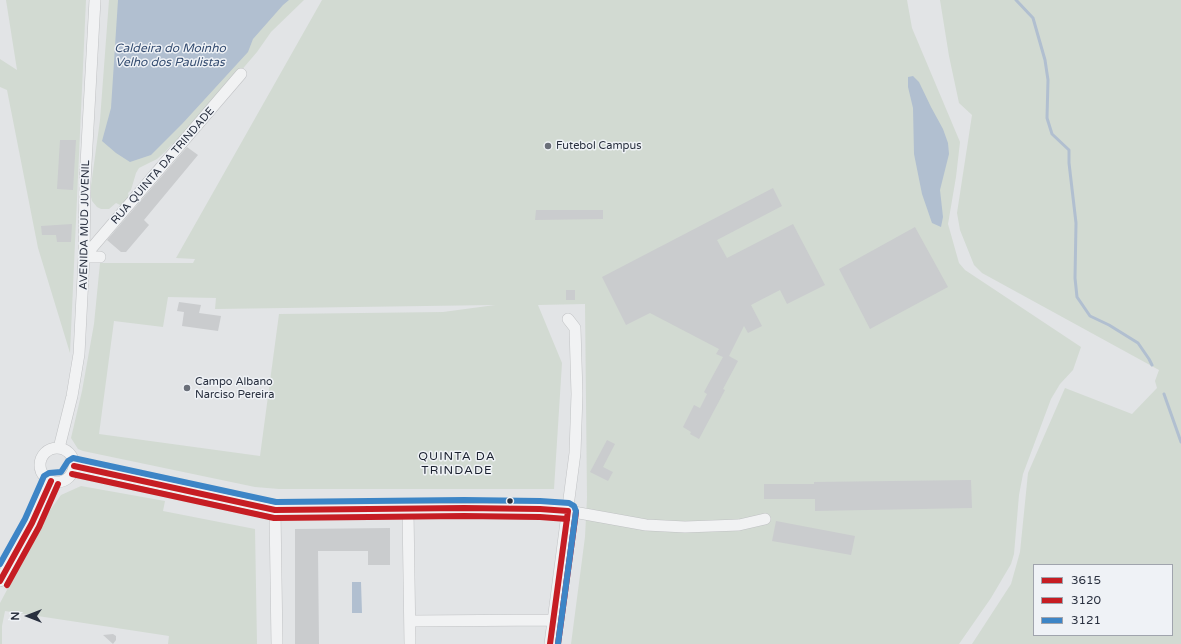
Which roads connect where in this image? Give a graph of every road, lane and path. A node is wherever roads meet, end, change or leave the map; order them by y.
1 (95, 0) edge
2 (241, 74) dead end
3 (84, 257) junction
4 (100, 258) dead end
5 (568, 319) dead end
6 (59, 448) junction
7 (74, 466) junction
8 (51, 481) junction
9 (275, 510) junction
10 (408, 510) junction
11 (568, 511) junction
12 (765, 519) dead end
13 (0, 581) edge
14 (410, 620) junction
15 (552, 620) junction
16 (277, 644) edge
17 (410, 644) edge
18 (550, 644) edge

1 - 3 street, AVENIDA MUD JUVENIL
2 - 3 street, RUA QUINTA DA TRINDADE
3 - 4 street
3 - 6 street, AVENIDA MUD JUVENIL
5 - 11 street
6 - 7 street
6 - 8 street
7 - 8 street
7 - 9 street
8 - 13 street
9 - 10 street
9 - 16 street
10 - 11 street
10 - 14 street
11 - 12 street
11 - 15 street
14 - 15 street
14 - 17 street
15 - 18 street

